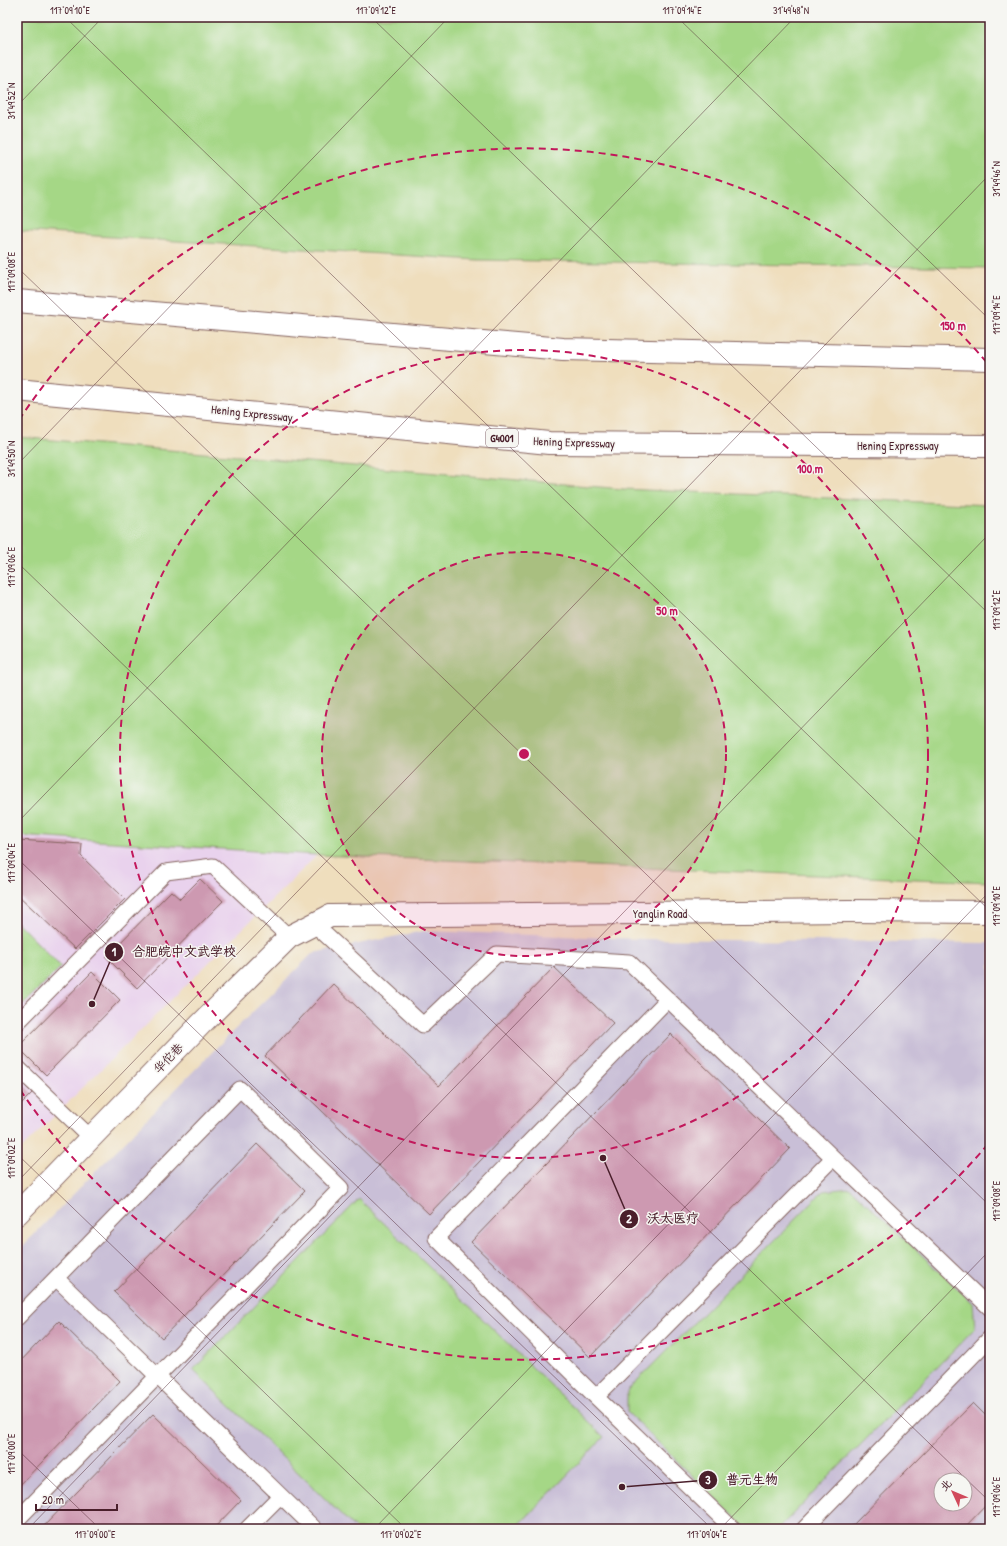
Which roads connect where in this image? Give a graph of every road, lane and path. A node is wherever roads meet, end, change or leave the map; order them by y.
1 (17, 301) edge
2 (990, 359) edge
3 (17, 390) edge
4 (990, 446) edge
5 (990, 912) edge
6 (322, 920) junction
7 (289, 937) junction
8 (668, 999) junction
9 (17, 1023) edge
10 (17, 1067) edge
11 (90, 1138) junction
12 (833, 1158) junction
13 (17, 1214) edge
14 (56, 1278) junction
15 (990, 1308) edge
16 (17, 1318) edge
17 (990, 1338) edge
18 (157, 1376) junction
19 (596, 1398) junction
20 (280, 1496) junction
21 (17, 1520) edge
22 (248, 1529) edge
23 (315, 1529) edge
24 (733, 1529) edge
25 (804, 1529) edge

1 - 2 main road
3 - 4 main road, Hening Expressway / G4001
5 - 6 main road, Yanglin Road
6 - 7 main road, 华佗巷
6 - 8 lane
7 - 9 lane
7 - 11 main road, 华佗巷
8 - 12 lane
8 - 19 lane
10 - 11 lane
11 - 13 main road, 华佗巷
12 - 15 lane
12 - 19 lane
14 - 16 lane
14 - 18 lane
14 - 18 lane
17 - 25 lane
18 - 20 lane
18 - 21 lane
19 - 24 lane
20 - 22 lane
20 - 23 lane

